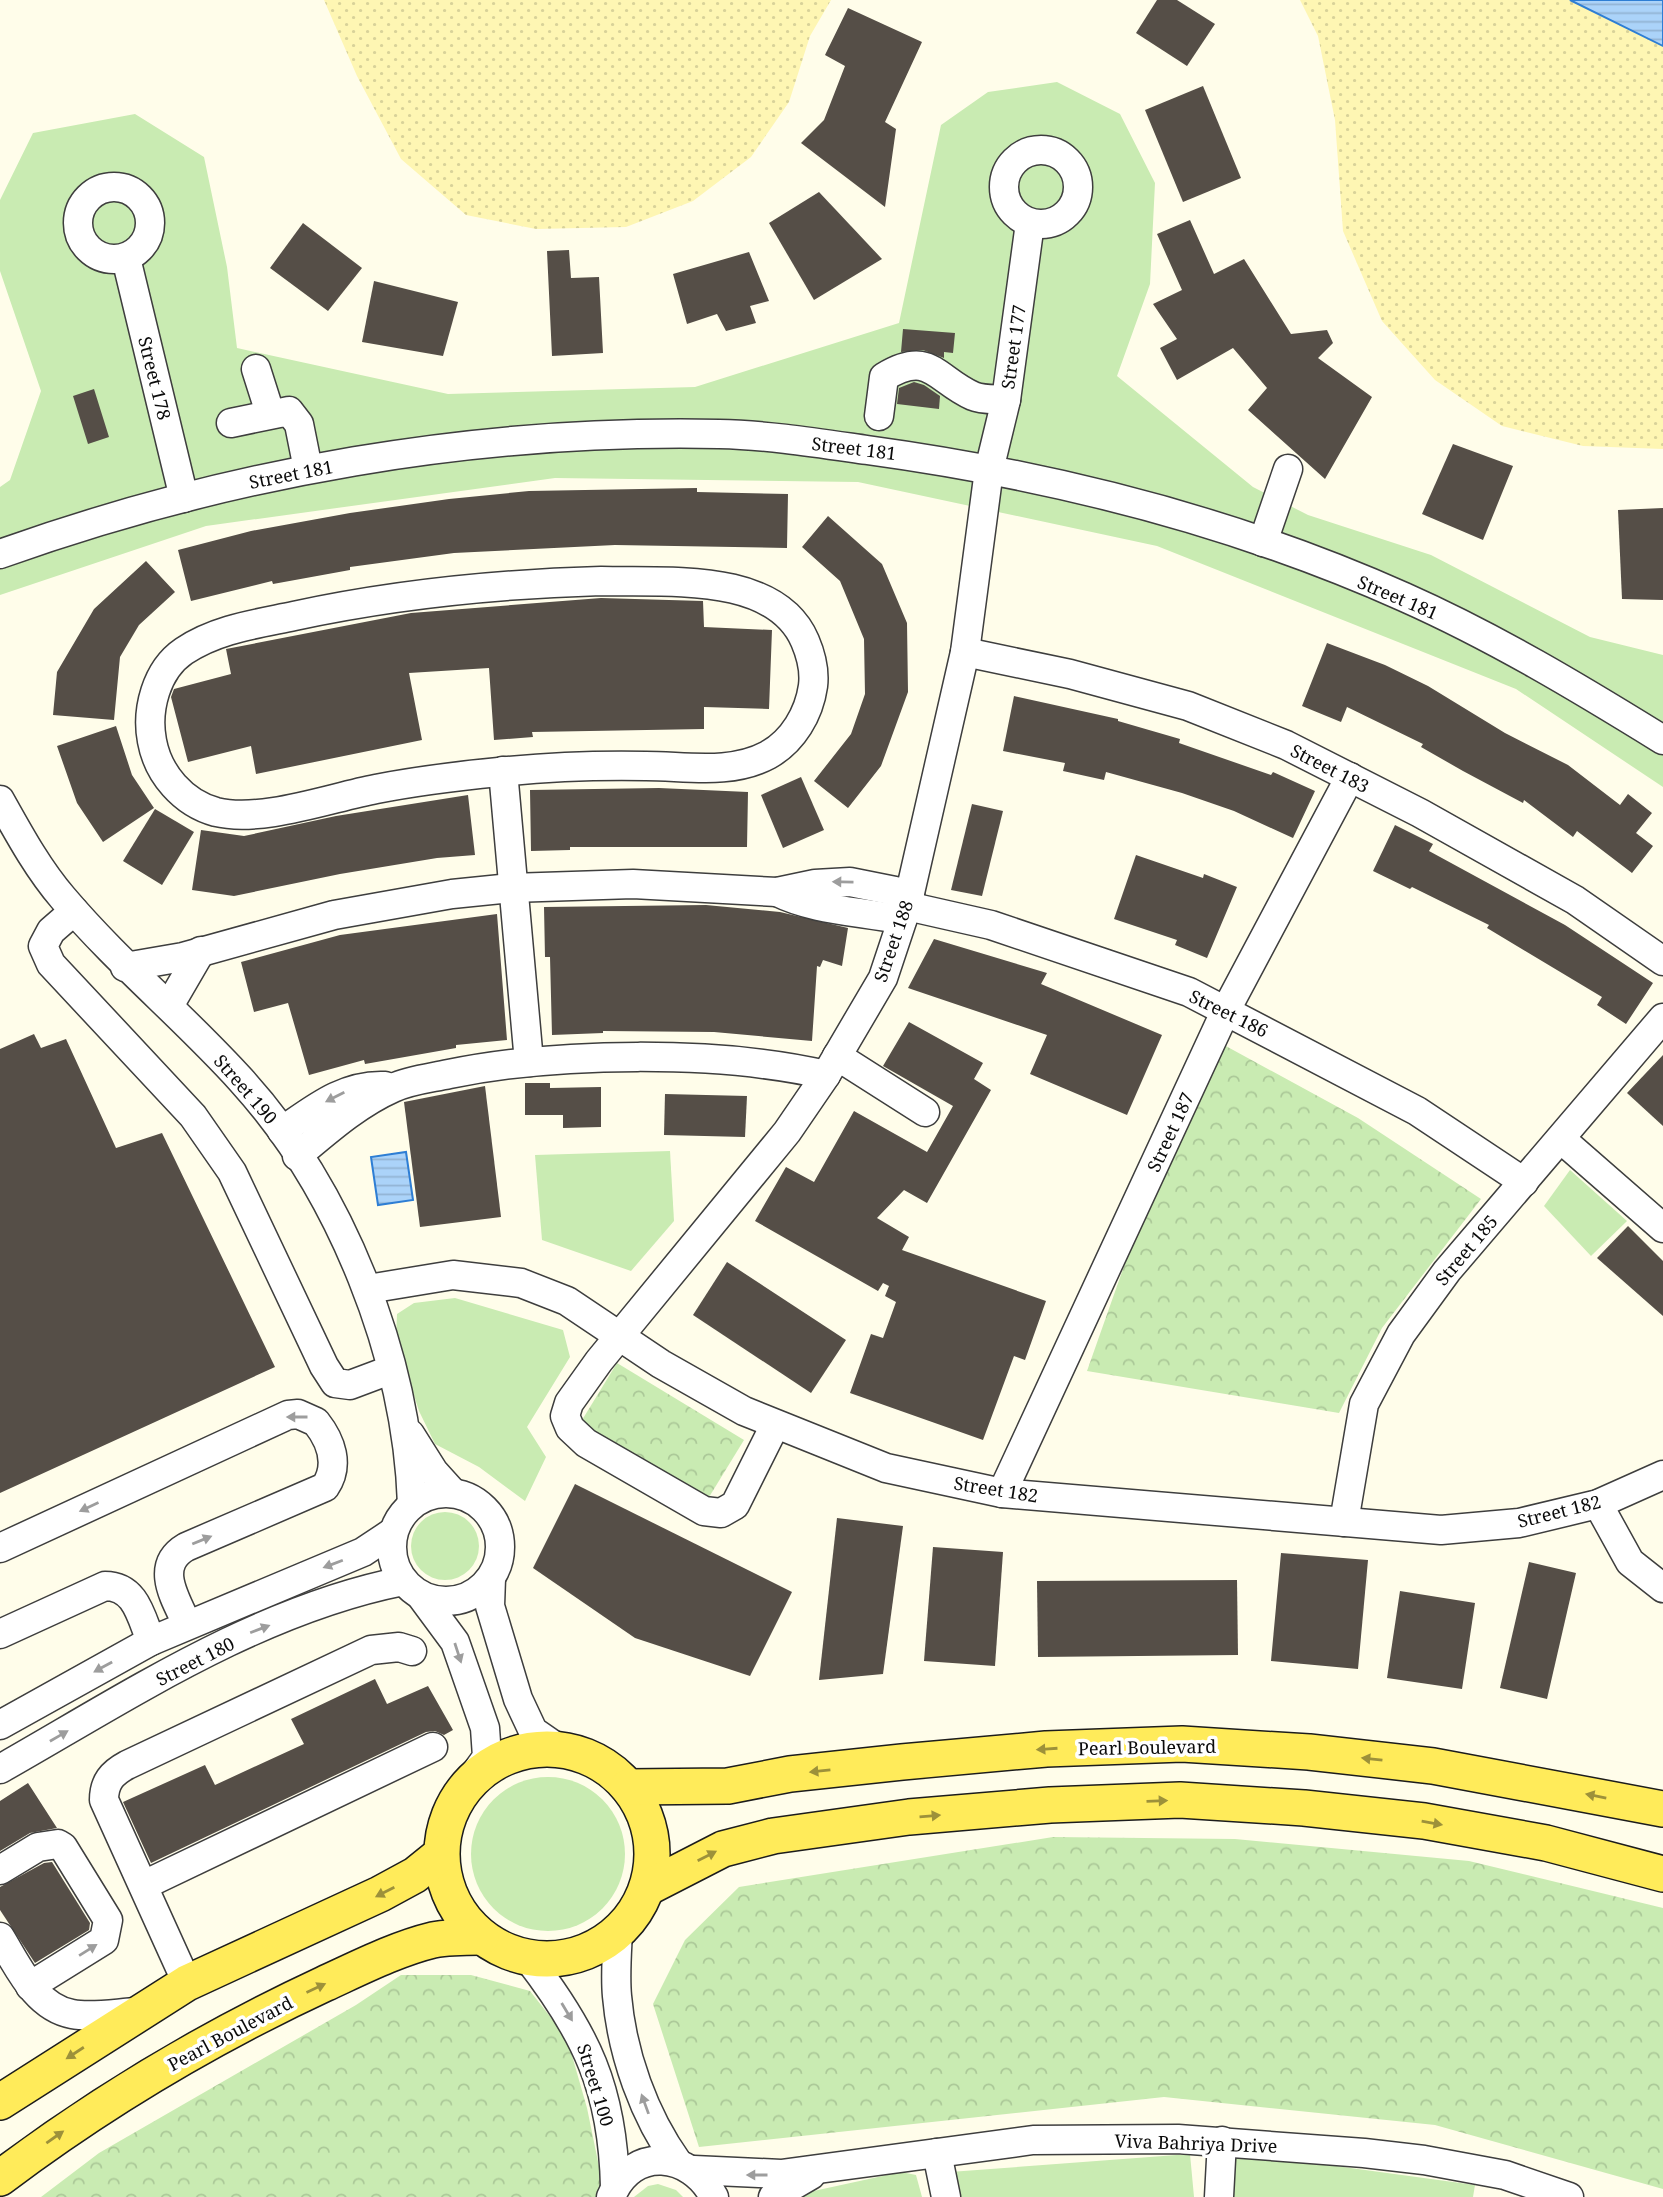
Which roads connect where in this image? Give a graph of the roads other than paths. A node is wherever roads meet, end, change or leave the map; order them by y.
1 (1030, 223) dead end
2 (126, 258) dead end
3 (256, 369) dead end
4 (1006, 400) junction
5 (270, 413) junction
6 (879, 416) dead end
7 (231, 423) dead end
8 (308, 469) junction
9 (1288, 469) dead end
10 (989, 470) junction
11 (184, 498) junction
12 (1263, 542) junction
13 (0, 554) edge
14 (965, 652) junction
15 (1663, 740) edge
16 (503, 771) junction
17 (1350, 777) junction
18 (0, 800) edge
19 (511, 888) junction
20 (906, 907) junction
21 (74, 911) junction
22 (201, 951) junction
23 (1663, 961) edge
24 (125, 967) junction
25 (169, 1006) junction
26 (1226, 1010) junction
27 (1663, 1018) edge
28 (529, 1062) junction
29 (831, 1065) junction
30 (395, 1087) junction
31 (925, 1112) dead end
32 (282, 1130) junction
33 (1561, 1139) junction
34 (297, 1156) junction
35 (1524, 1182) junction
36 (1663, 1228) edge
37 (368, 1289) junction
38 (621, 1336) junction
39 (390, 1370) junction
40 (775, 1425) junction
41 (407, 1429) junction
42 (1663, 1475) edge
43 (453, 1493) junction
44 (1002, 1493) junction
45 (412, 1504) junction
46 (1598, 1504) junction
47 (1344, 1522) junction
48 (393, 1532) junction
49 (0, 1548) edge
50 (491, 1578) junction
51 (412, 1588) junction
52 (1663, 1588) edge
53 (187, 1624) junction
54 (0, 1634) edge
55 (151, 1641) junction
56 (412, 1651) dead end
57 (0, 1725) edge
58 (433, 1747) dead end
59 (559, 1749) junction
60 (0, 1769) edge
61 (466, 1786) junction
62 (628, 1787) junction
63 (1663, 1809) edge
64 (441, 1854) junction
65 (0, 1870) edge
66 (1663, 1874) edge
67 (144, 1885) junction
68 (647, 1888) junction
69 (618, 1931) junction
70 (0, 1937) edge
71 (481, 1937) junction
72 (527, 1957) junction
73 (187, 1983) junction
74 (30, 1986) junction
75 (137, 2012) junction
76 (0, 2102) edge
77 (1222, 2141) junction
78 (937, 2153) junction
79 (686, 2166) junction
80 (820, 2171) junction
81 (0, 2178) edge
82 (1502, 2186) edge
83 (613, 2192) edge
84 (714, 2197) edge
85 (773, 2197) edge
86 (946, 2197) edge
87 (1219, 2197) edge
88 (1569, 2197) edge

1 - 4 street, Street 177
2 - 11 street, Street 178
3 - 5 street
4 - 6 street
4 - 10 street, Street 177
5 - 7 street
5 - 8 street
8 - 10 street, Street 181
8 - 11 street, Street 181
9 - 12 street
10 - 12 street, Street 181
10 - 14 street, Street 188
11 - 13 street, Street 181
12 - 15 street, Street 181
14 - 17 street, Street 183
14 - 20 street, Street 188
16 - 16 street
16 - 19 street
17 - 23 street, Street 183
17 - 26 street, Street 187
18 - 21 street, Street 190
19 - 20 street, Street 186
19 - 22 street, Street 186
19 - 28 street
20 - 26 street, Street 186
20 - 29 street, Street 188
21 - 24 street, Street 190
21 - 39 street
22 - 24 street, Street 186
22 - 25 street
24 - 25 street, Street 190
25 - 32 street, Street 190
26 - 35 street, Street 186
26 - 44 street, Street 187
27 - 33 street, Street 185
28 - 29 street
28 - 30 street
29 - 31 street
29 - 38 street, Street 188
30 -> 32 street
30 - 34 street
32 - 34 street, Street 190
33 - 35 street, Street 185
33 - 36 street
34 - 37 street, Street 190
35 - 47 street, Street 185
37 - 38 street, Street 182
37 - 39 street, Street 190
38 - 40 street, Street 182
38 - 40 street, Street 188
39 - 41 street, Street 190
40 - 44 street, Street 182
41 - 43 street, Street 190
41 - 45 street, Street 190
42 - 46 street, Street 182
43 - 45 street
43 - 50 street
44 - 47 street, Street 182
45 - 48 street
46 - 47 street, Street 182
46 - 52 street
48 - 51 street
48 -> 53 street, Street 180
53 -> 49 street
50 - 51 street
50 - 59 street
60 -> 51 street, Street 180
51 -> 61 street
53 - 55 street, Street 180
54 - 55 street
55 -> 57 street, Street 180
56 - 67 street
58 - 67 street
59 - 61 main road
59 - 62 main road
61 - 64 main road
63 -> 62 main road, Pearl Boulevard
62 - 68 main road
64 - 71 main road
64 -> 73 main road
74 -> 65 street
68 -> 66 main road
67 - 73 street
68 - 69 main road
69 - 72 main road
79 -> 69 street
70 - 74 street
71 - 72 main road
81 -> 71 main road, Pearl Boulevard
72 -> 83 street, Street 100
73 - 75 main road
74 - 75 street
75 -> 76 main road
77 - 78 street, Viva Bahriya Drive
77 - 82 street, Viva Bahriya Drive
77 - 87 street
78 - 80 street, Viva Bahriya Drive
78 - 86 street
80 -> 79 street, Viva Bahriya Drive
79 - 83 street, Viva Bahriya Drive
79 - 84 street
80 - 85 street, Viva Bahriya Drive
82 - 88 street, Viva Bahriya Drive

